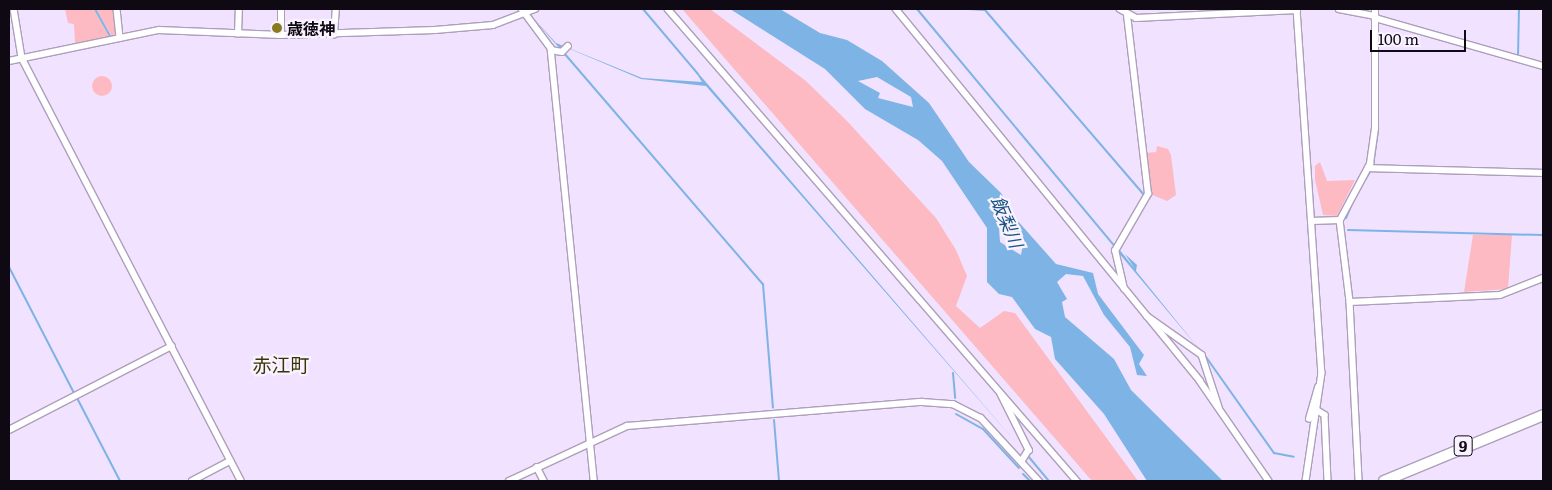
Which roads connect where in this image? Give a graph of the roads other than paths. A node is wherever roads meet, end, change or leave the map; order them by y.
1 (14, 9) edge
2 (118, 9) edge
3 (239, 9) edge
4 (281, 9) edge
5 (336, 9) edge
6 (522, 9) edge
7 (666, 9) edge
8 (896, 9) edge
9 (1120, 9) edge
10 (1297, 9) edge
11 (1339, 9) edge
12 (531, 12) edge
13 (1148, 12) edge
14 (1375, 14) edge
15 (1127, 16) junction
16 (238, 34) junction
17 (280, 35) junction
18 (334, 35) junction
19 (120, 38) junction
20 (565, 49) dead end
21 (551, 50) junction
22 (22, 58) junction
23 (9, 61) edge
24 (1543, 66) edge
25 (1368, 168) junction
26 (1543, 173) edge
27 (1340, 220) junction
28 (1311, 221) junction
29 (1543, 278) edge
30 (1124, 289) junction
31 (1350, 302) junction
32 (1147, 316) junction
33 (172, 346) junction
34 (1321, 380) junction
35 (1002, 394) junction
36 (1219, 407) junction
37 (1317, 410) junction
38 (1543, 415) edge
39 (1309, 419) dead end
40 (9, 430) edge
41 (590, 441) junction
42 (230, 461) junction
43 (1022, 462) junction
44 (537, 467) junction
45 (192, 481) edge
46 (241, 481) edge
47 (510, 481) edge
48 (544, 481) edge
49 (594, 481) edge
50 (1040, 481) edge
51 (1077, 481) edge
52 (1269, 481) edge
53 (1306, 481) edge
54 (1328, 481) edge
55 (1359, 481) edge
56 (1384, 481) edge

1 - 22 street
2 - 19 street
3 - 16 street
4 - 17 street
5 - 18 street
6 - 12 street
7 - 35 street
8 - 30 street
9 - 15 street
10 - 13 street
10 - 28 street
11 - 14 street
12 - 18 street
12 - 21 street
13 - 15 street
14 - 24 street
14 - 25 street
15 - 30 street
16 - 17 street
16 - 19 street
17 - 18 street
19 - 22 street
20 - 21 street
21 - 41 street
22 - 23 street
22 - 33 street
25 - 26 street
25 - 27 street
27 - 28 street
27 - 31 street
28 - 34 street
29 - 31 street
30 - 32 street
31 - 55 street
32 - 36 street
32 - 36 street
33 - 40 street
33 - 42 street
34 - 37 street
34 - 39 street
35 - 43 street
35 - 51 street
36 - 52 street
37 - 53 street
37 - 54 street
38 - 56 highway, 9
41 - 43 street
41 - 44 street
41 - 49 street
42 - 45 street
42 - 46 street
43 - 50 street
44 - 47 street
44 - 48 street

